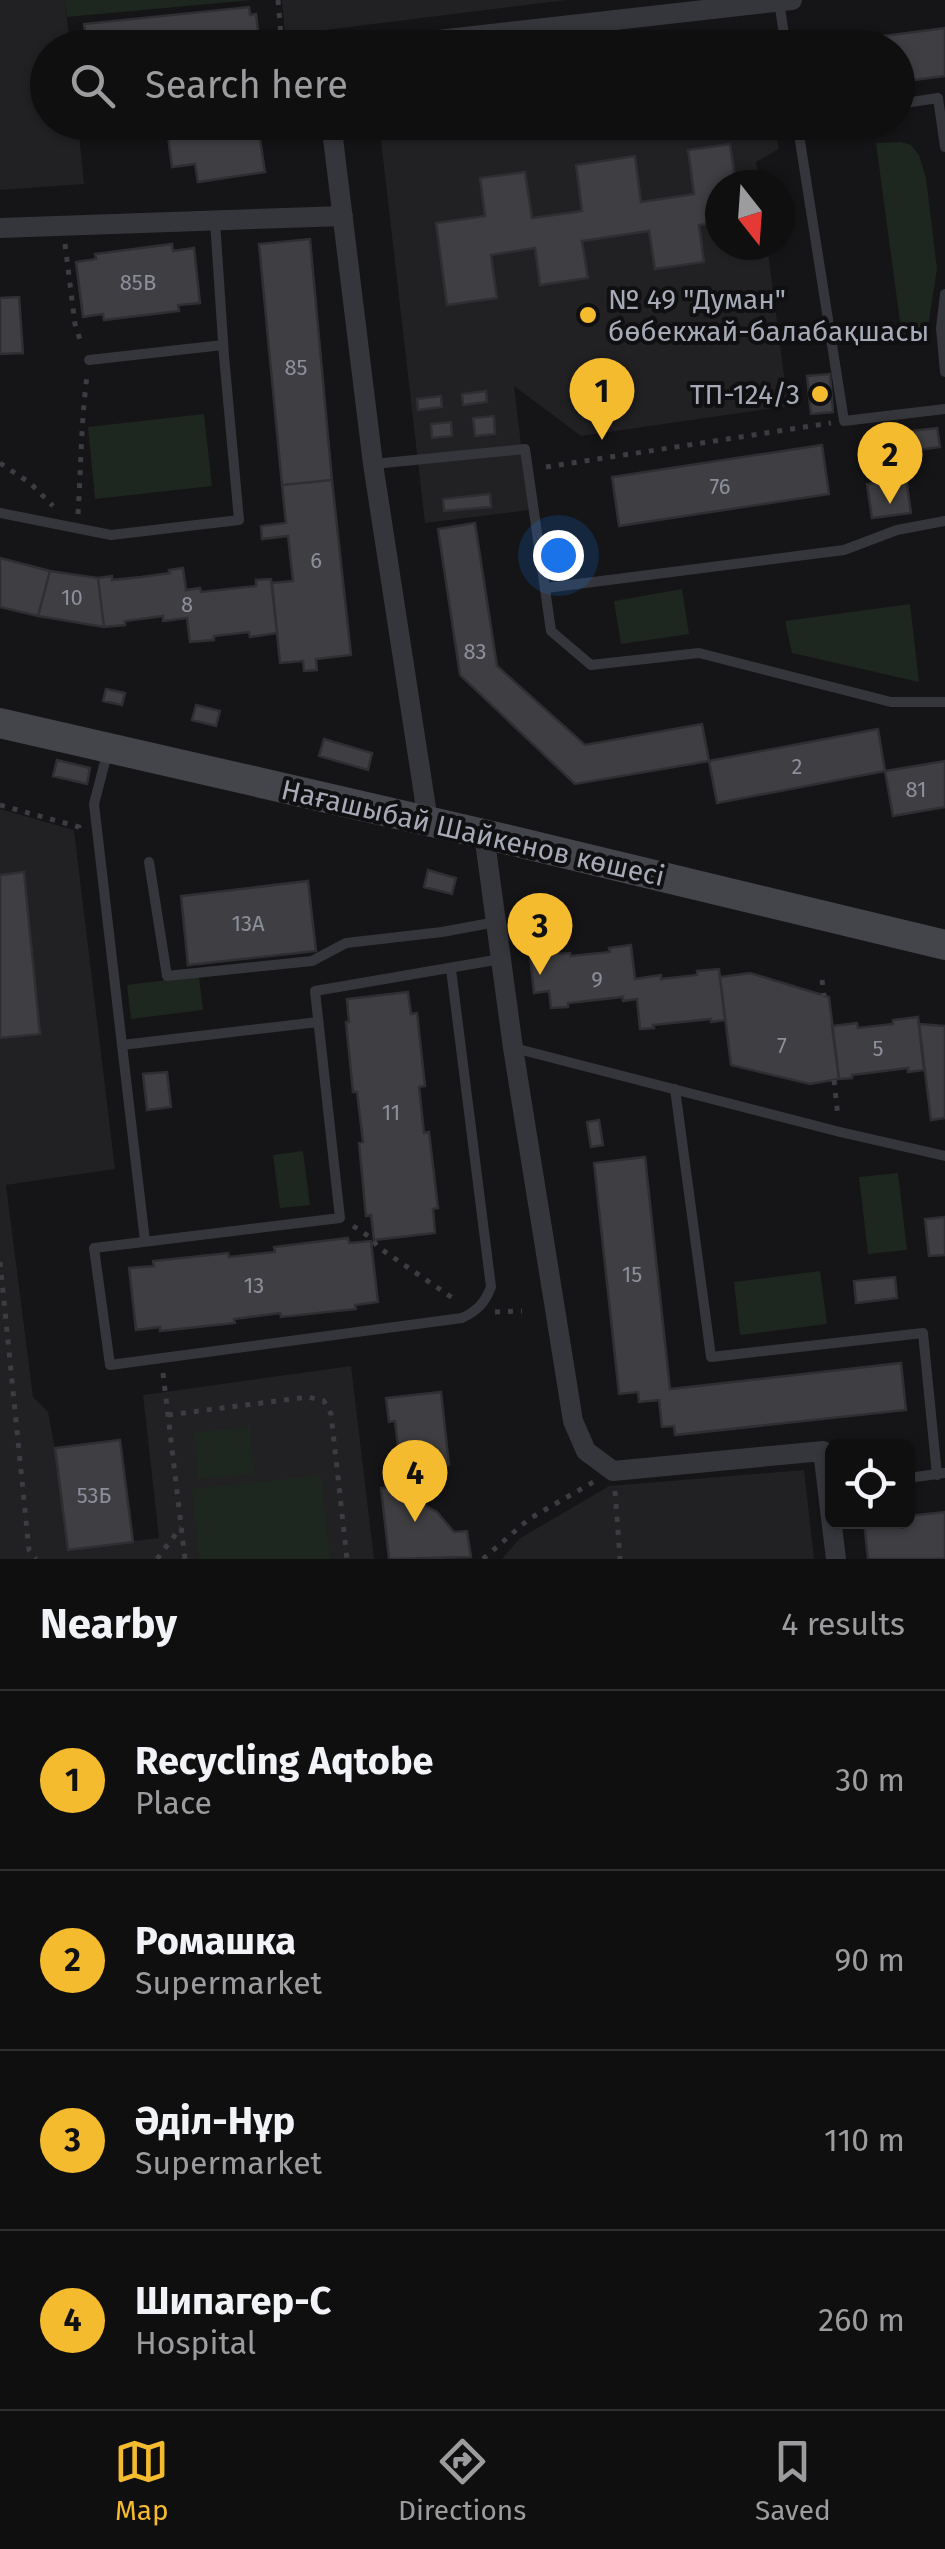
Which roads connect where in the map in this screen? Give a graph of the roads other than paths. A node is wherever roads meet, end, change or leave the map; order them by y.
1 (772, 1) edge
2 (698, 5) edge
3 (506, 30) edge
4 (781, 30) edge
5 (915, 101) edge
6 (334, 140) edge
7 (800, 140) edge
8 (945, 147) edge
9 (343, 216) junction
10 (214, 221) junction
11 (0, 228) edge
12 (945, 294) edge
13 (223, 346) junction
14 (88, 360) road end
15 (945, 372) edge
16 (945, 410) edge
17 (373, 464) junction
18 (0, 513) edge
19 (945, 521) edge
20 (546, 588) junction
21 (945, 702) edge
22 (0, 722) edge
23 (109, 748) junction
24 (428, 822) junction
25 (484, 834) junction
26 (149, 862) dead end
27 (496, 922) junction
28 (945, 944) edge
29 (500, 959) junction
30 (451, 969) junction
31 (318, 1022) junction
32 (122, 1046) junction
33 (513, 1048) junction
34 (675, 1089) junction
35 (945, 1156) edge
36 (145, 1241) junction
37 (825, 1461) edge
38 (941, 1474) edge
39 (915, 1477) edge
40 (834, 1529) edge
41 (836, 1559) edge

1 - 2 street
1 - 4 lane
2 - 3 street
5 - 8 lane
6 - 9 street
7 - 16 lane
9 - 10 street
9 - 17 street
10 - 11 street
10 - 13 lane
12 - 15 lane
13 - 14 lane
13 - 18 lane
17 - 20 lane
17 - 24 street
19 - 20 lane
20 - 21 lane
22 - 23 street, Нағашыбай Шайкенов көшесі
23 - 24 street, Нағашыбай Шайкенов көшесі
23 - 32 lane
24 - 25 street, Нағашыбай Шайкенов көшесі
25 - 27 street
25 - 28 street, Нағашыбай Шайкенов көшесі
26 - 27 lane
27 - 29 street
29 - 30 lane
29 - 33 street
30 - 31 lane
30 - 36 lane
31 - 32 lane
31 - 36 lane
32 - 36 lane
33 - 34 lane
33 - 37 street
34 - 35 lane
34 - 38 lane
38 - 39 lane
40 - 41 street

